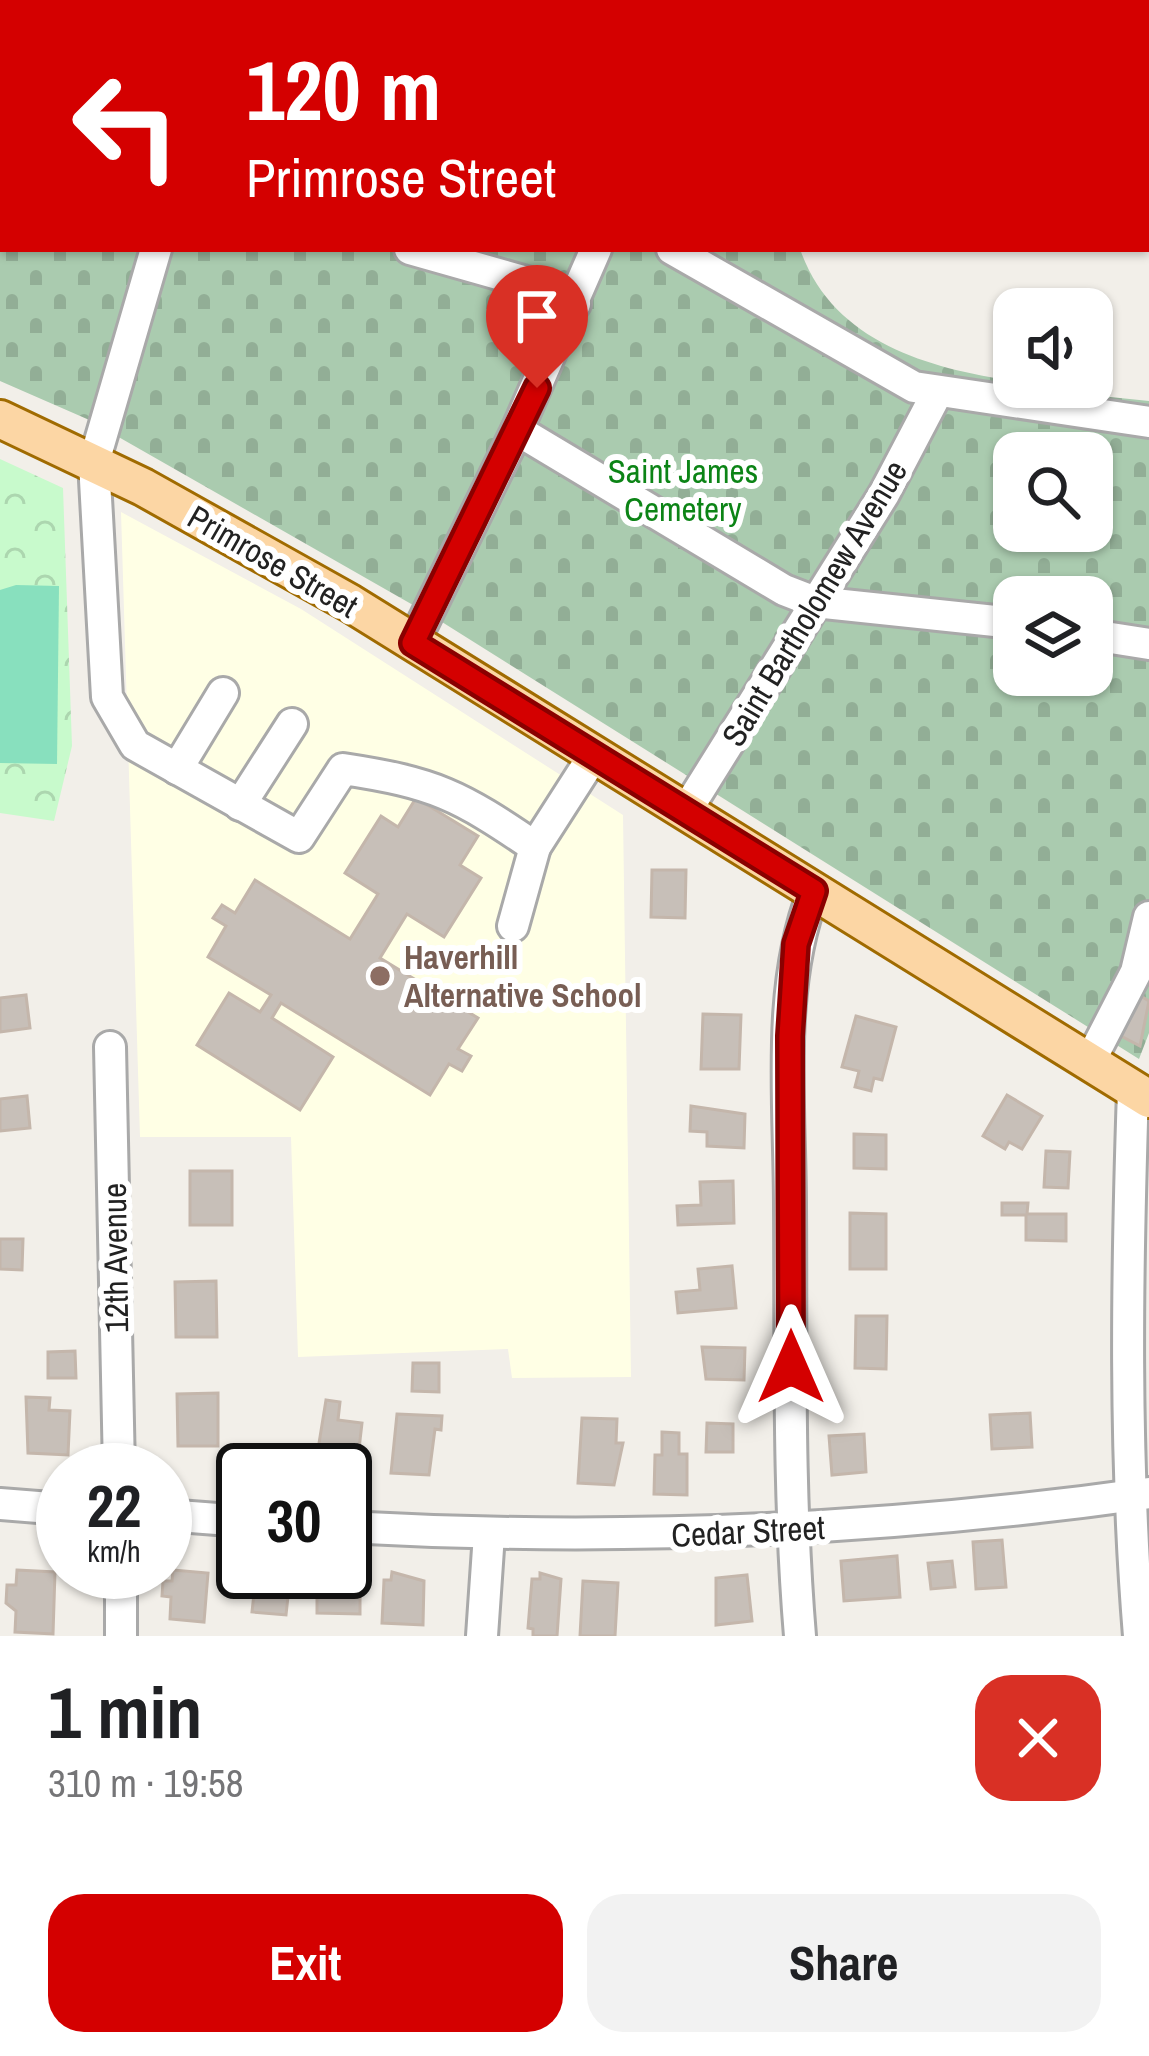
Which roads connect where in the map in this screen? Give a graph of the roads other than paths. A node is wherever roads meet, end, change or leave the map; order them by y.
1 (155, 252) edge
2 (420, 252) edge
3 (595, 252) edge
4 (677, 252) edge
5 (575, 304) junction
6 (937, 393) junction
7 (0, 419) edge
8 (1149, 422) edge
9 (518, 430) junction
10 (94, 462) junction
11 (815, 602) junction
12 (993, 621) edge
13 (1113, 638) edge
14 (413, 643) junction
15 (1149, 644) edge
16 (224, 693) dead end
17 (292, 724) dead end
18 (594, 755) junction
19 (177, 769) junction
20 (241, 805) junction
21 (686, 811) junction
22 (535, 847) junction
23 (814, 891) junction
24 (1149, 917) edge
25 (513, 926) dead end
26 (110, 1047) dead end
27 (1089, 1063) junction
28 (1141, 1095) edge
29 (118, 1443) edge
30 (1139, 1494) edge
31 (0, 1504) edge
32 (36, 1506) edge
33 (372, 1528) edge
34 (796, 1530) junction
35 (489, 1534) junction
36 (121, 1599) edge
37 (122, 1636) edge
38 (482, 1636) edge
39 (800, 1636) edge
40 (1139, 1636) edge

1 - 10 street
2 - 5 street
3 - 5 street
4 - 6 street
5 - 9 street
6 - 8 street
6 - 11 street, Saint Bartholomew Avenue
7 - 10 main road, Primrose Street
9 - 11 street
9 - 14 street
10 - 14 main road, Primrose Street
10 - 19 street
11 - 12 street
11 - 21 street, Saint Bartholomew Avenue
13 - 15 street
14 - 18 main road, Primrose Street
16 - 19 street
17 - 20 street
18 - 21 main road, Primrose Street
18 - 22 street
19 - 20 street
20 - 22 street
21 - 23 main road, Primrose Street
22 - 25 street
23 - 27 main road, Primrose Street
23 - 34 street
24 - 27 street
26 - 29 street, 12th Avenue
27 - 28 main road, Primrose Street
28 - 30 street
30 - 34 street, Cedar Street
30 - 40 street
31 - 32 street
33 - 35 street, Cedar Street
34 - 35 street, Cedar Street
34 - 39 street
35 - 38 street
36 - 37 street

